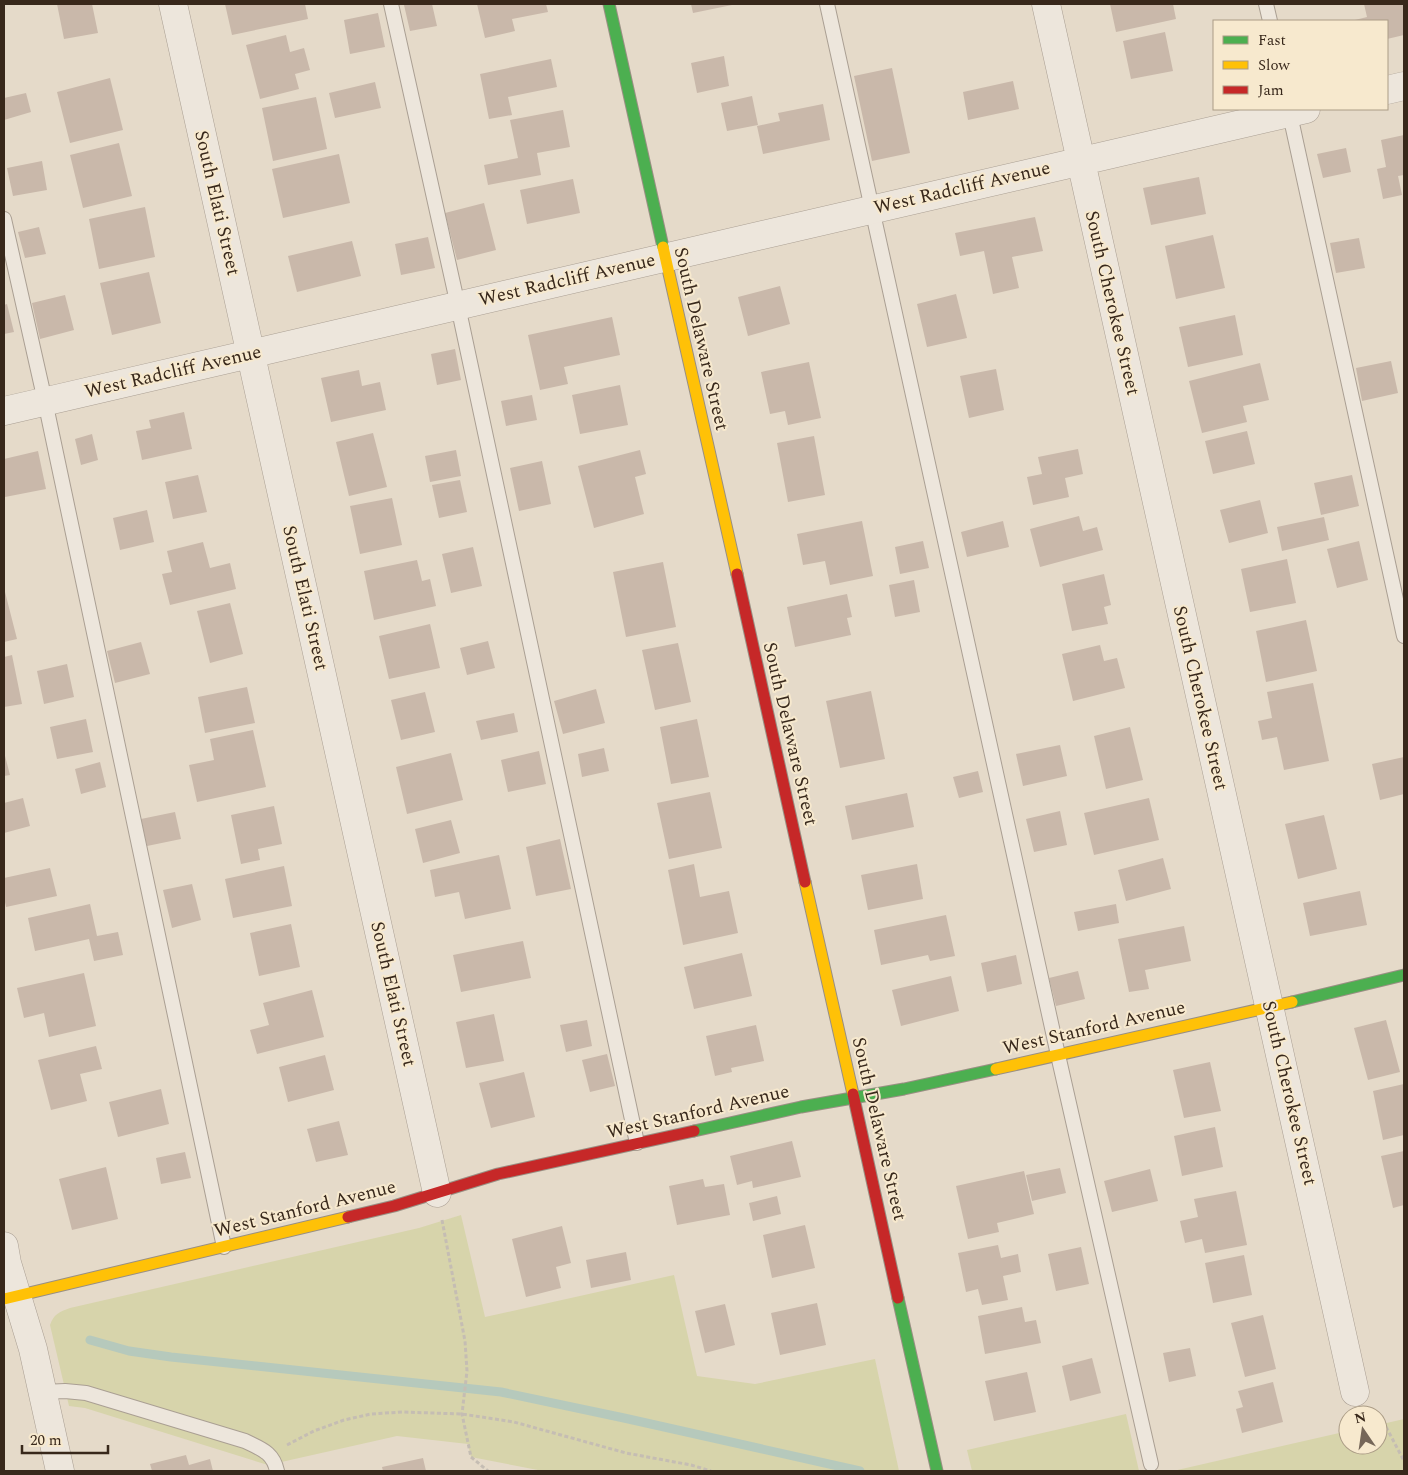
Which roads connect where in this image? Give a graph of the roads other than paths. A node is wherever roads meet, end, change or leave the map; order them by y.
1 (173, 4) edge
2 (391, 4) edge
3 (609, 4) edge
4 (827, 4) edge
5 (1046, 4) edge
6 (1266, 4) edge
7 (1270, 20) edge
8 (1404, 86) edge
9 (1388, 90) edge
10 (1295, 110) edge
11 (1080, 161) junction
12 (872, 209) junction
13 (4, 219) edge
14 (665, 257) junction
15 (458, 306) junction
16 (251, 354) junction
17 (45, 401) junction
18 (4, 411) edge
19 (1404, 636) edge
20 (1404, 976) edge
21 (1270, 1008) junction
22 (1058, 1054) junction
23 (854, 1097) junction
24 (637, 1143) junction
25 (437, 1193) junction
26 (4, 1246) edge
27 (224, 1246) junction
28 (11, 1298) edge
29 (42, 1392) junction
30 (1355, 1392) dead end
31 (1151, 1464) dead end
32 (60, 1471) edge
33 (277, 1471) edge
34 (937, 1471) edge

1 - 16 street, South Elati Street
2 - 15 lane
3 - 14 street, South Delaware Street
4 - 12 lane
5 - 11 street, South Cherokee Street
6 - 7 lane
8 - 9 street
10 - 11 street, West Radcliff Avenue
10 - 19 lane
11 - 12 street, West Radcliff Avenue
11 - 21 street, South Cherokee Street
12 - 14 street, West Radcliff Avenue
12 - 22 lane
13 - 17 lane
14 - 15 street, West Radcliff Avenue
14 - 23 street, South Delaware Street
15 - 16 street, West Radcliff Avenue
15 - 24 lane
16 - 17 street, West Radcliff Avenue
16 - 25 street, South Elati Street
17 - 18 street, West Radcliff Avenue
17 - 27 lane
20 - 21 street, West Stanford Avenue
21 - 22 street, West Stanford Avenue
21 - 30 street, South Cherokee Street
22 - 23 street, West Stanford Avenue
22 - 31 lane
23 - 24 street, West Stanford Avenue
23 - 34 street, South Delaware Street
24 - 25 street, West Stanford Avenue
25 - 27 street, West Stanford Avenue
26 - 28 street
27 - 28 street, West Stanford Avenue
28 - 29 street
29 - 32 street
29 - 33 lane

